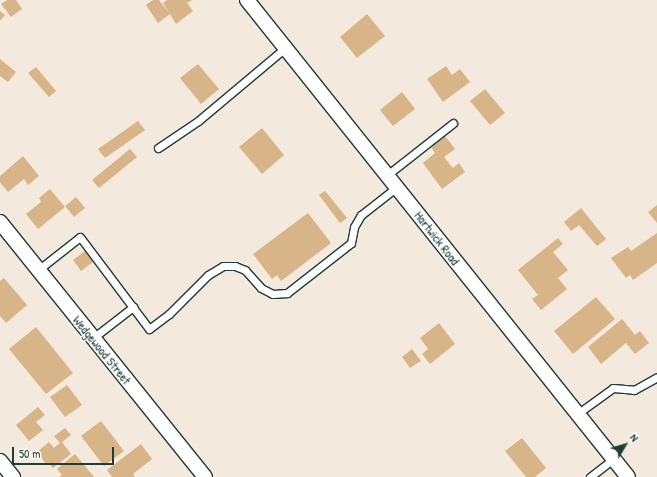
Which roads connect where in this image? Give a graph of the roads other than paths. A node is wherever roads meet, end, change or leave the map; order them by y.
1 (247, 0) edge
2 (286, 48) junction
3 (452, 123) dead end
4 (158, 148) dead end
5 (387, 175) junction
6 (397, 187) junction
7 (0, 222) edge
8 (38, 270) junction
9 (133, 307) junction
10 (93, 338) junction
11 (657, 377) edge
12 (577, 414) junction
13 (613, 459) junction
14 (0, 460) edge
15 (13, 477) edge
16 (205, 477) edge
17 (590, 477) edge
18 (628, 477) edge

1 - 2 street, Hartwick Road
2 - 4 lane
2 - 5 street, Hartwick Road
3 - 5 lane
5 - 6 street, Hartwick Road
6 - 9 lane
6 - 12 street, Hartwick Road
7 - 8 street, Wedgewood Street
8 - 9 lane
8 - 10 street, Wedgewood Street
9 - 10 lane
10 - 16 street, Wedgewood Street
11 - 12 lane
12 - 13 street, Hartwick Road
13 - 17 lane
13 - 18 street, Hartwick Road
14 - 15 street

